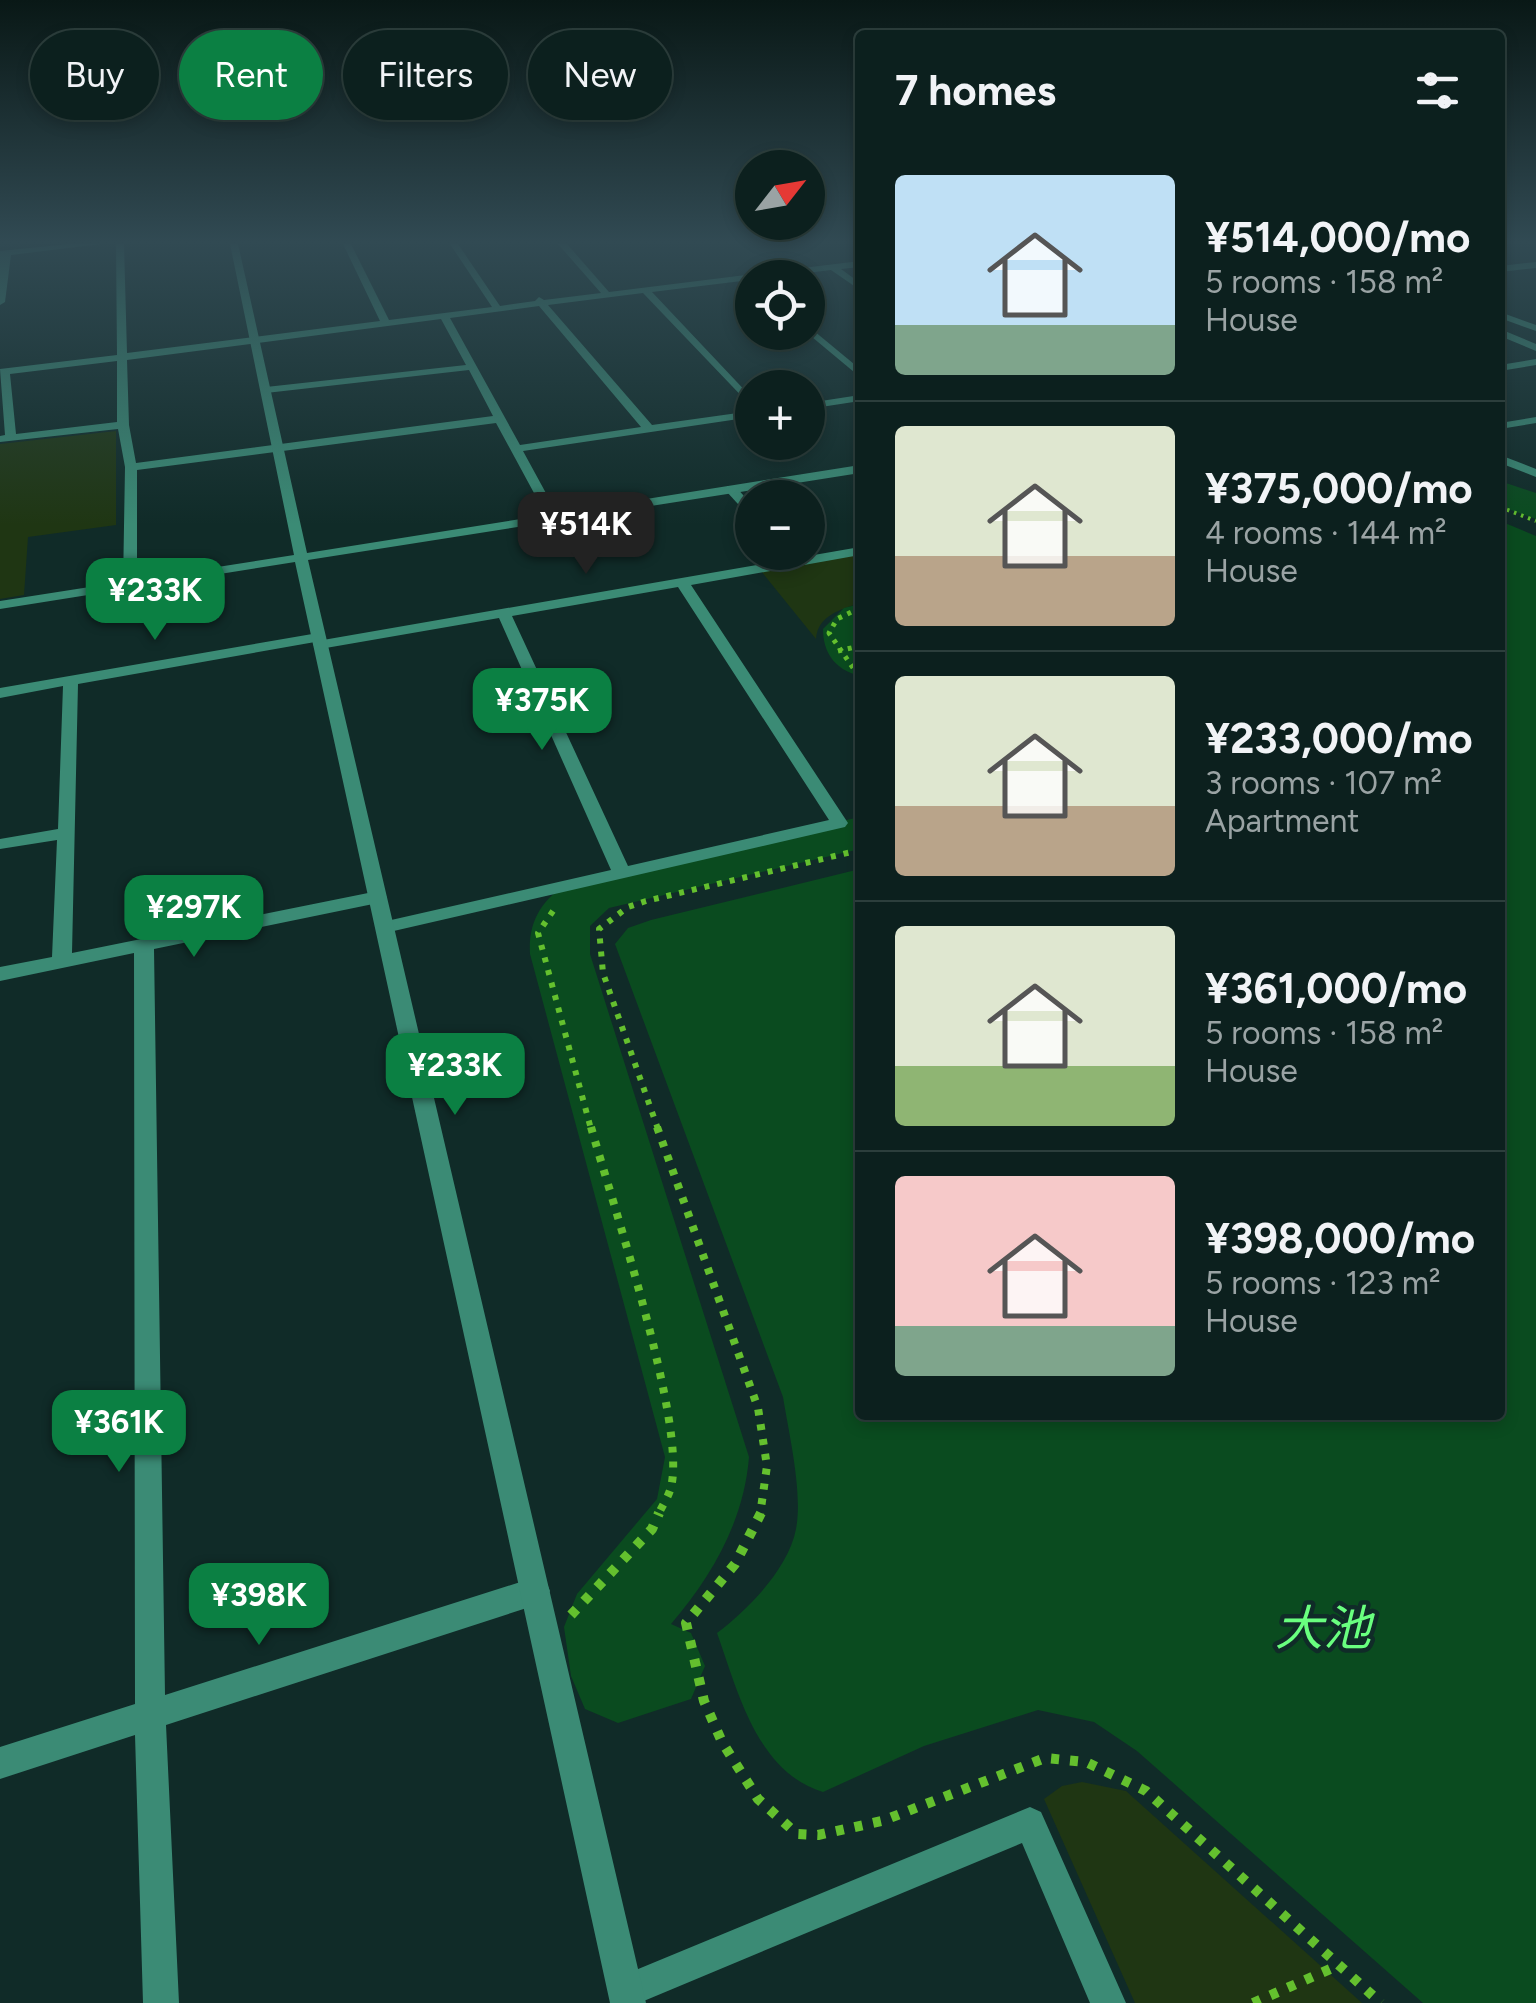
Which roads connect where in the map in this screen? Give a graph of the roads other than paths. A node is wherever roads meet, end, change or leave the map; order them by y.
1 (124, 337) edge
2 (275, 337) edge
3 (456, 337) edge
4 (571, 337) edge
5 (689, 337) edge
6 (1512, 337) edge
7 (256, 340) junction
8 (825, 343) edge
9 (1536, 348) edge
10 (125, 356) junction
11 (1536, 362) edge
12 (471, 367) junction
13 (1505, 367) edge
14 (855, 370) edge
15 (2, 372) edge
16 (735, 386) edge
17 (266, 390) junction
18 (855, 399) edge
19 (825, 403) edge
20 (735, 416) edge
21 (498, 419) junction
22 (1536, 420) edge
23 (123, 424) junction
24 (1505, 425) edge
25 (649, 429) junction
26 (5, 438) edge
27 (276, 449) junction
28 (515, 449) junction
29 (1505, 461) edge
30 (131, 466) junction
31 (855, 469) edge
32 (1536, 473) edge
33 (731, 489) junction
34 (735, 493) edge
35 (553, 517) junction
36 (855, 551) edge
37 (825, 554) edge
38 (301, 557) junction
39 (736, 570) edge
40 (682, 582) junction
41 (130, 585) junction
42 (0, 606) edge
43 (504, 614) junction
44 (319, 641) junction
45 (70, 680) junction
46 (0, 693) edge
47 (65, 833) junction
48 (0, 844) edge
49 (622, 872) junction
50 (378, 896) junction
51 (386, 927) junction
52 (144, 946) junction
53 (62, 961) junction
54 (0, 974) edge
55 (536, 1591) junction
56 (150, 1714) junction
57 (0, 1763) edge
58 (627, 1997) edge
59 (161, 2003) edge
60 (1108, 2003) edge

1 - 10 street
2 - 7 street
3 - 12 street
4 - 25 street
5 - 16 street
6 - 9 street
7 - 10 street
7 - 17 street
8 - 14 street
10 - 15 street
10 - 23 street
11 - 13 street
12 - 17 street
12 - 21 street
15 - 26 street
17 - 27 street
18 - 19 street
20 - 25 street
21 - 27 street
21 - 28 street
22 - 24 street
23 - 26 street
23 - 30 street
25 - 28 street
27 - 30 street
27 - 38 street
28 - 35 street
29 - 32 street
30 - 41 street
31 - 33 street
33 - 34 street
33 - 35 street
35 - 38 street
36 - 37 street
38 - 41 street
38 - 44 street
39 - 40 street
40 - 43 street
40 - 49 street
41 - 42 street
43 - 44 street
43 - 49 street
44 - 45 street
44 - 50 street
45 - 46 street
45 - 47 street
47 - 48 street
47 - 53 street
49 - 51 street
50 - 51 street
50 - 52 street
51 - 55 street
52 - 53 street
52 - 56 street
53 - 54 street
55 - 56 street
55 - 58 street
56 - 57 street
56 - 59 street
58 - 60 street

